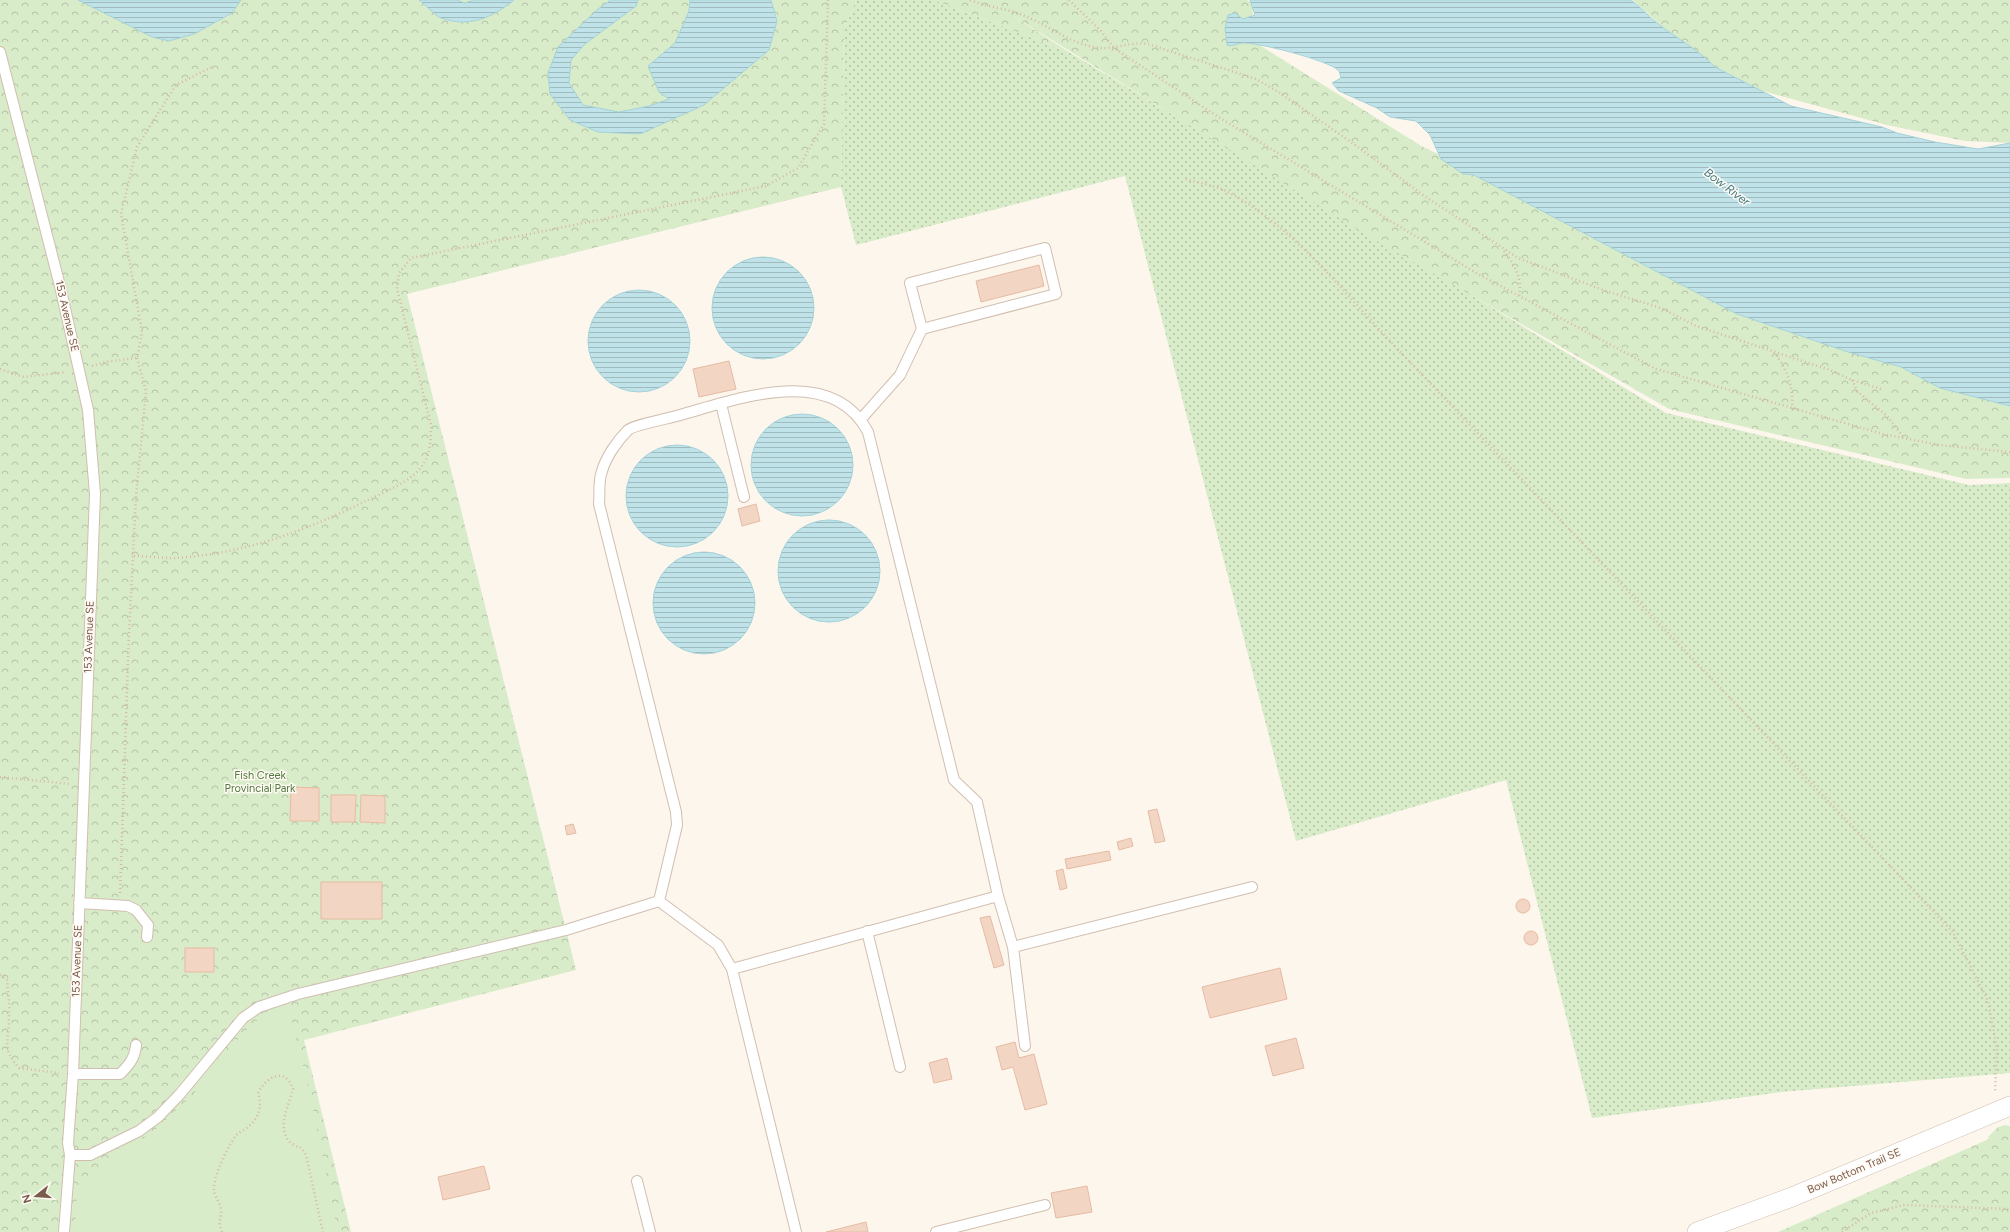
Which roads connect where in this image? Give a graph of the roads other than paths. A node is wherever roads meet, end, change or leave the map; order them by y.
1 (0, 52) edge
2 (922, 329) junction
3 (720, 404) junction
4 (861, 419) junction
5 (744, 496) dead end
6 (1252, 887) dead end
7 (998, 896) junction
8 (659, 901) junction
9 (79, 903) junction
10 (867, 931) junction
11 (147, 937) dead end
12 (1013, 947) junction
13 (732, 969) junction
14 (136, 1045) dead end
15 (1024, 1046) dead end
16 (900, 1067) dead end
17 (73, 1074) junction
18 (2002, 1109) edge
19 (70, 1155) junction
20 (637, 1181) dead end
21 (1045, 1206) dead end
22 (1707, 1230) edge
23 (64, 1232) edge
24 (650, 1232) edge
25 (796, 1232) edge
26 (936, 1232) edge

1 - 9 lane, 153 Avenue SE
2 - 2 lane
2 - 4 lane
3 - 4 lane
3 - 5 lane
3 - 8 lane
4 - 7 lane
6 - 12 lane
7 - 10 lane
7 - 12 lane
8 - 13 lane
8 - 19 lane
9 - 11 lane
9 - 17 lane, 153 Avenue SE
10 - 13 lane
10 - 16 lane
12 - 15 lane
13 - 25 lane
14 - 17 lane
17 - 19 lane, 153 Avenue SE
18 - 22 street, Bow Bottom Trail SE
19 - 23 lane, 153 Avenue SE
20 - 24 lane
21 - 26 lane

